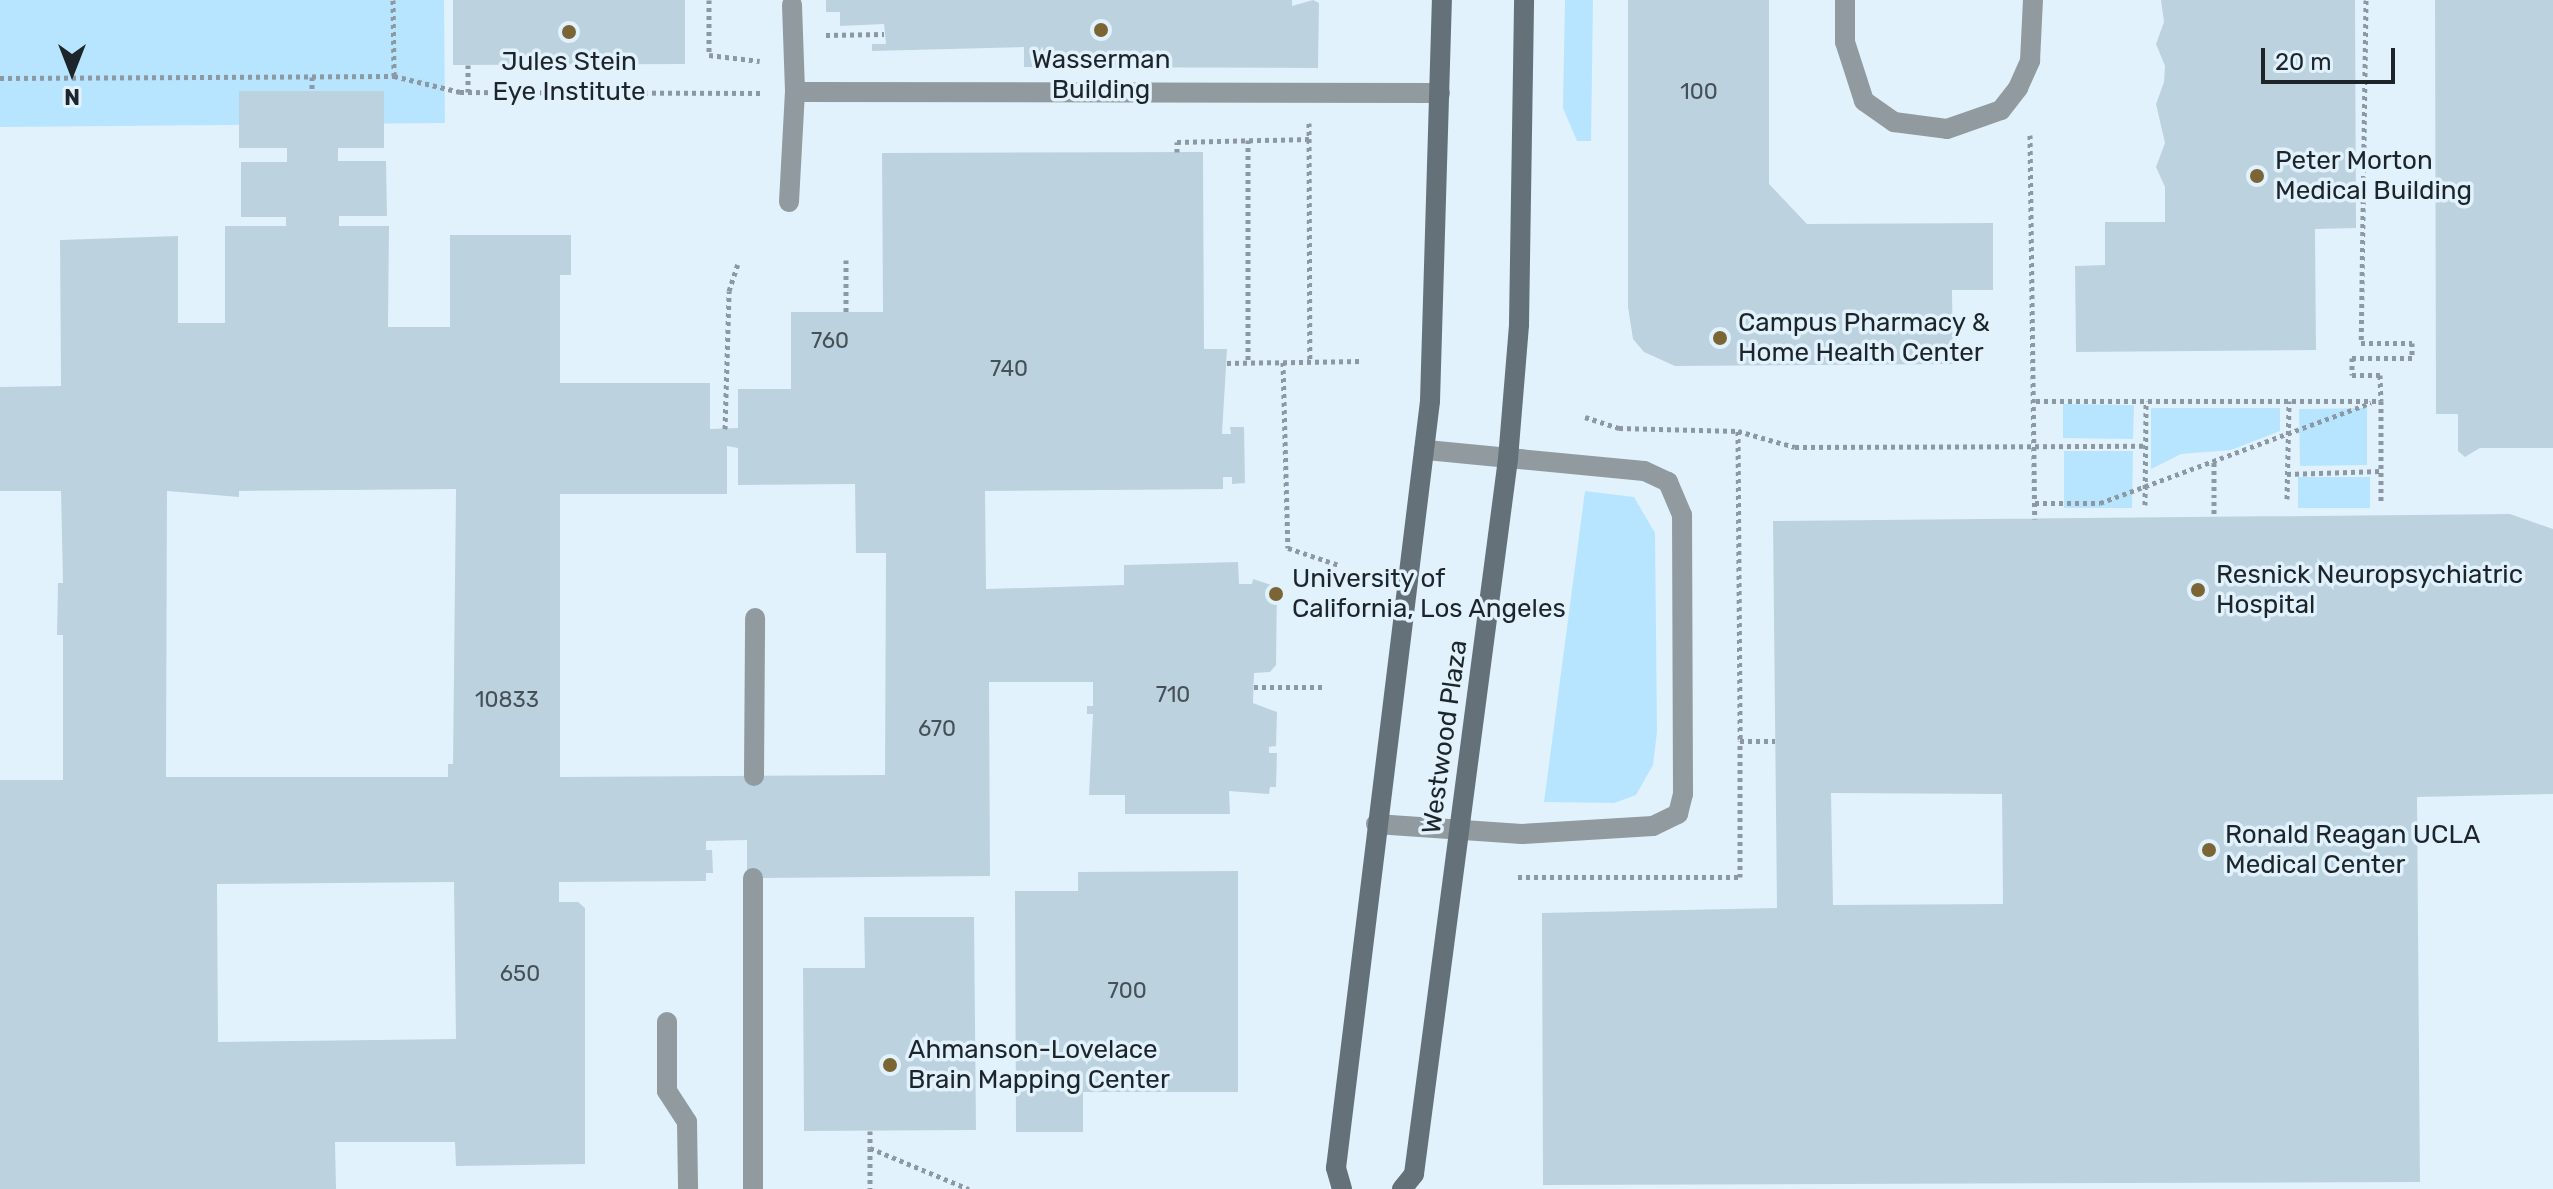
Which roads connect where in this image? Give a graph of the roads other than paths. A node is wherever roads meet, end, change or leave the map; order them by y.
1 (1442, 0) edge
2 (1524, 0) edge
3 (1845, 0) edge
4 (2033, 0) edge
5 (792, 5) dead end
6 (795, 92) junction
7 (1440, 93) junction
8 (789, 202) dead end
9 (1424, 450) junction
10 (1508, 459) junction
11 (755, 618) dead end
12 (754, 776) dead end
13 (1376, 824) junction
14 (1459, 830) junction
15 (753, 878) dead end
16 (667, 1022) dead end
17 (688, 1189) edge
18 (753, 1189) edge
19 (1342, 1189) edge
20 (1402, 1189) edge

1 - 7 main road
2 - 10 main road, Westwood Plaza
3 - 4 lane
5 - 6 lane
6 - 7 lane
6 - 8 lane
7 - 9 main road
9 - 10 lane
9 - 13 main road
10 - 14 main road, Westwood Plaza
10 - 14 lane
11 - 12 lane
13 - 14 lane
13 - 19 main road
14 - 20 main road, Westwood Plaza
15 - 18 lane
16 - 17 lane

